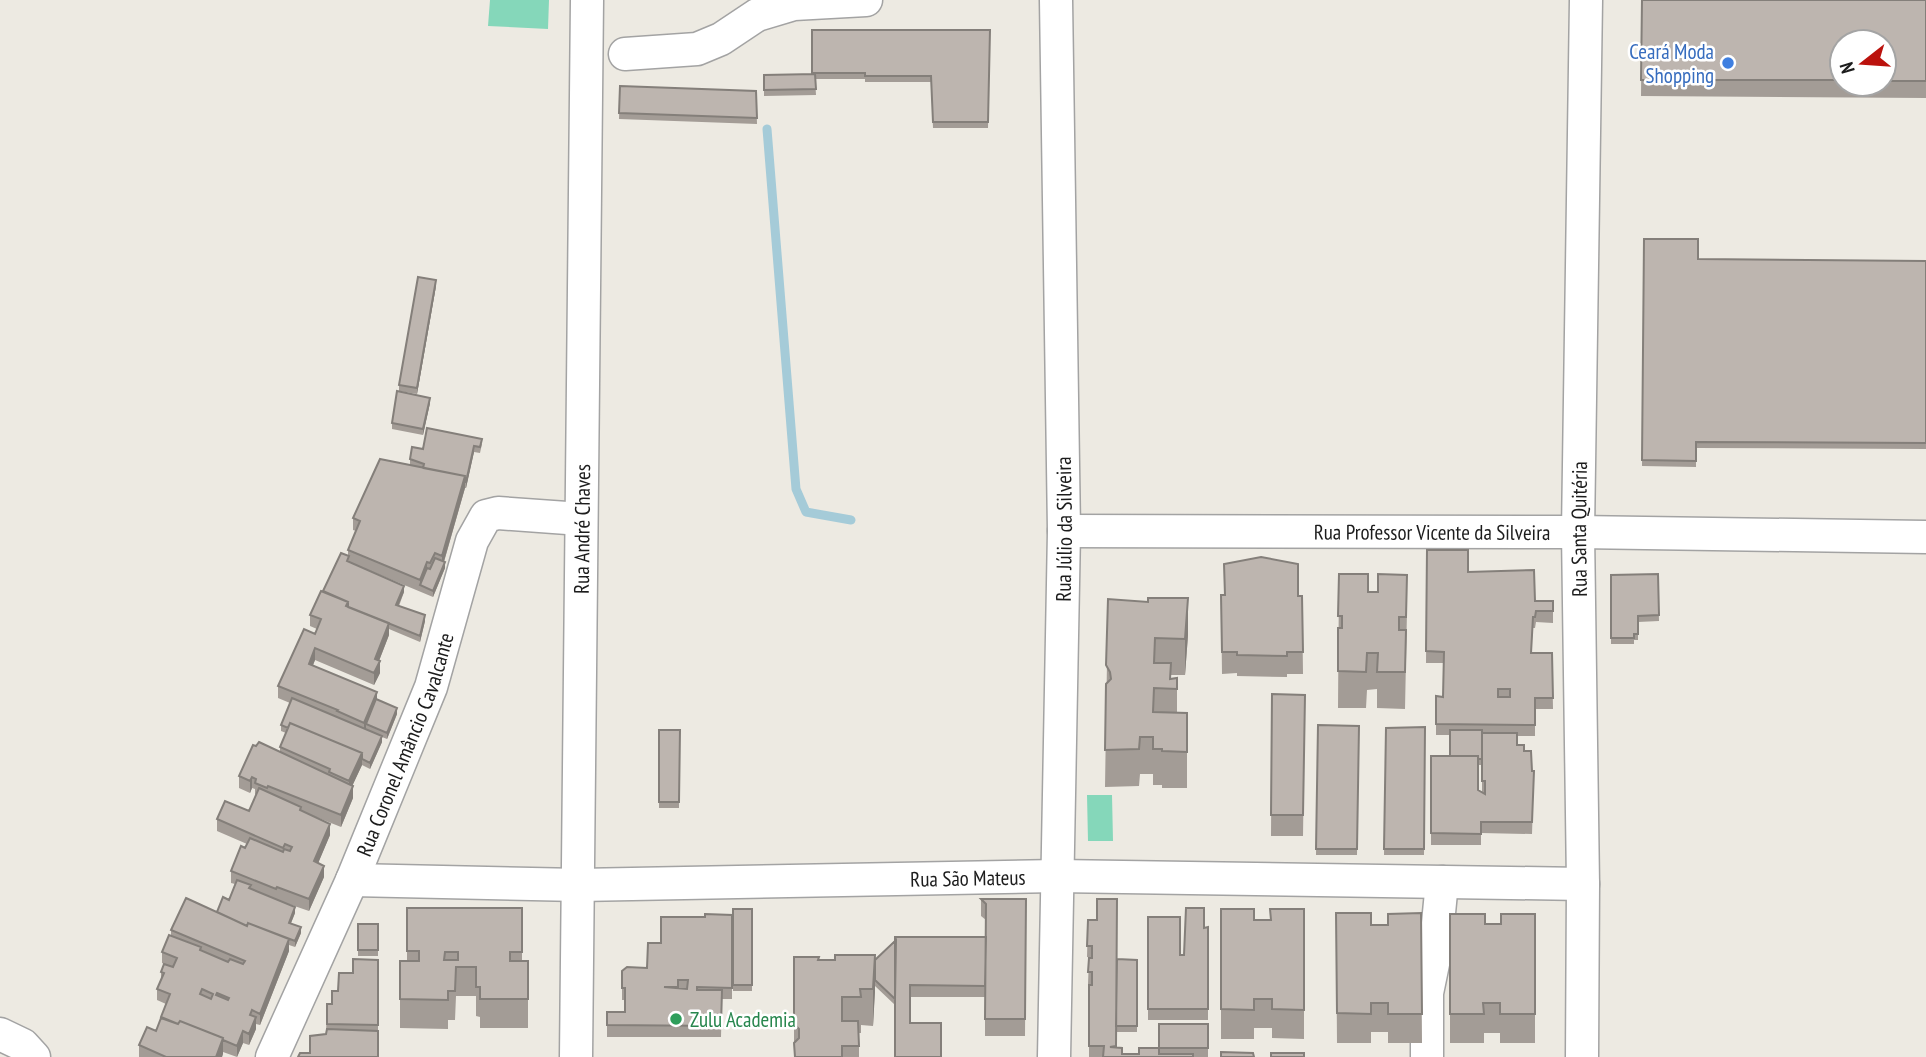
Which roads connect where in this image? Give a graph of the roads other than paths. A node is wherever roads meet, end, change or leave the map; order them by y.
1 (587, 0) edge
2 (866, 0) edge
3 (1056, 0) edge
4 (1586, 0) edge
5 (625, 54) dead end
6 (581, 519) junction
7 (1064, 531) junction
8 (1578, 532) junction
9 (1926, 537) edge
10 (1057, 876) junction
11 (352, 880) junction
12 (1442, 882) junction
13 (1583, 884) junction
14 (579, 885) junction
15 (0, 1034) edge
16 (34, 1057) edge
17 (272, 1057) edge
18 (576, 1057) edge
19 (1055, 1057) edge
20 (1427, 1057) edge
21 (1582, 1057) edge

1 - 6 street, Rua André Chaves
2 - 5 street
3 - 7 street, Rua Júlio da Silveira
4 - 8 street, Rua Santa Quitéria
6 - 11 street, Rua Coronel Amâncio Cavalcante
6 - 14 street, Rua André Chaves
7 - 8 street, Rua Professor Vicente da Silveira
7 - 10 street, Rua Júlio da Silveira
8 - 9 street, Rua Professor Vicente da Silveira
8 - 13 street, Rua Santa Quitéria
10 - 12 street, Rua São Mateus
10 - 14 street, Rua São Mateus
10 - 19 street, Rua Júlio da Silveira
11 - 14 street, Rua São Mateus
11 - 17 street, Rua Coronel Amâncio Cavalcante
12 - 13 street, Rua São Mateus
12 - 20 street
13 - 21 street, Rua Santa Quitéria
14 - 18 street, Rua André Chaves
15 - 16 street

